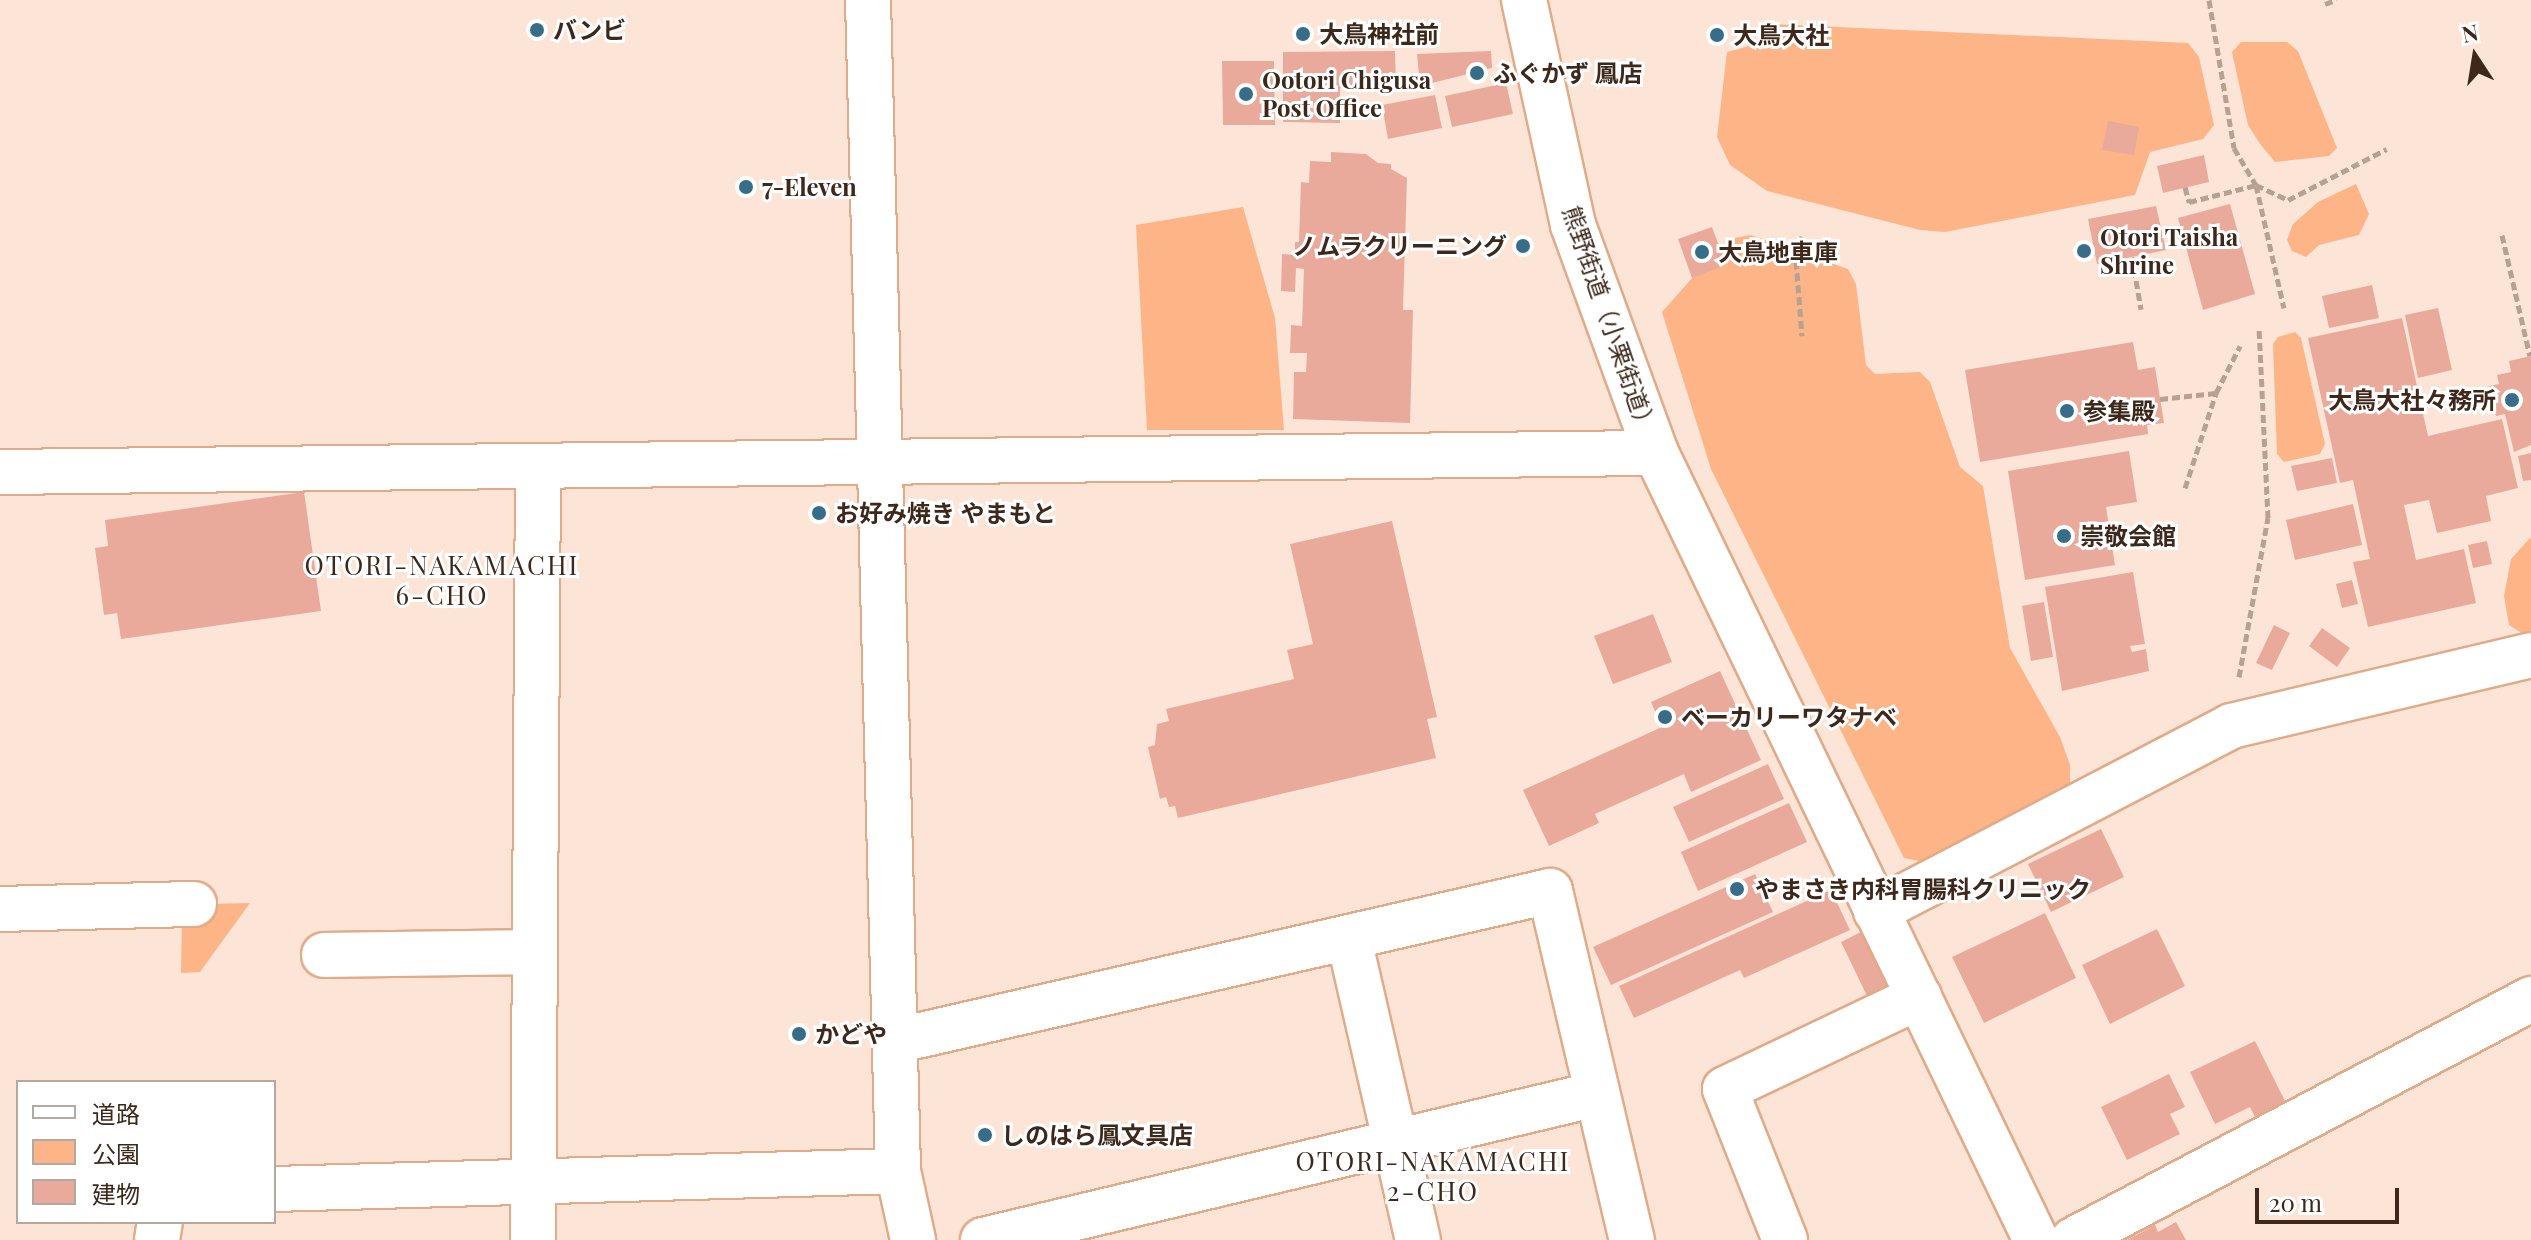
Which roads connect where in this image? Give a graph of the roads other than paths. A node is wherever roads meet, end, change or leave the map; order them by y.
1 (868, 0) edge
2 (1524, 0) edge
3 (1656, 453) junction
4 (880, 462) junction
5 (538, 468) junction
6 (0, 472) edge
7 (2531, 655) edge
8 (194, 904) dead end
9 (0, 909) edge
10 (1876, 911) junction
11 (1349, 939) junction
12 (534, 952) junction
13 (324, 955) dead end
14 (1919, 997) junction
15 (2531, 999) edge
16 (895, 1041) junction
17 (1597, 1094) junction
18 (1395, 1141) junction
19 (898, 1171) junction
20 (533, 1185) junction
21 (276, 1189) edge
22 (533, 1240) edge
23 (913, 1240) edge
24 (983, 1240) edge
25 (1418, 1240) edge
26 (1632, 1240) edge
27 (1785, 1240) edge
28 (2036, 1240) edge
29 (2073, 1240) edge

1 - 4 street
2 - 3 street, 熊野街道（小栗街道）
3 - 4 street
3 - 10 street, 熊野街道（小栗街道）
4 - 5 street
4 - 16 street
5 - 6 street
5 - 12 street
7 - 10 street
8 - 9 street
10 - 14 street, 熊野街道（小栗街道）
11 - 16 street
11 - 17 street
11 - 18 street
12 - 13 street
12 - 20 street
14 - 27 street
14 - 28 street, 熊野街道（小栗街道）
15 - 29 street
16 - 19 street
17 - 18 street
17 - 26 street
18 - 24 street
18 - 25 street
19 - 20 street
19 - 23 street
20 - 21 street
20 - 22 street

